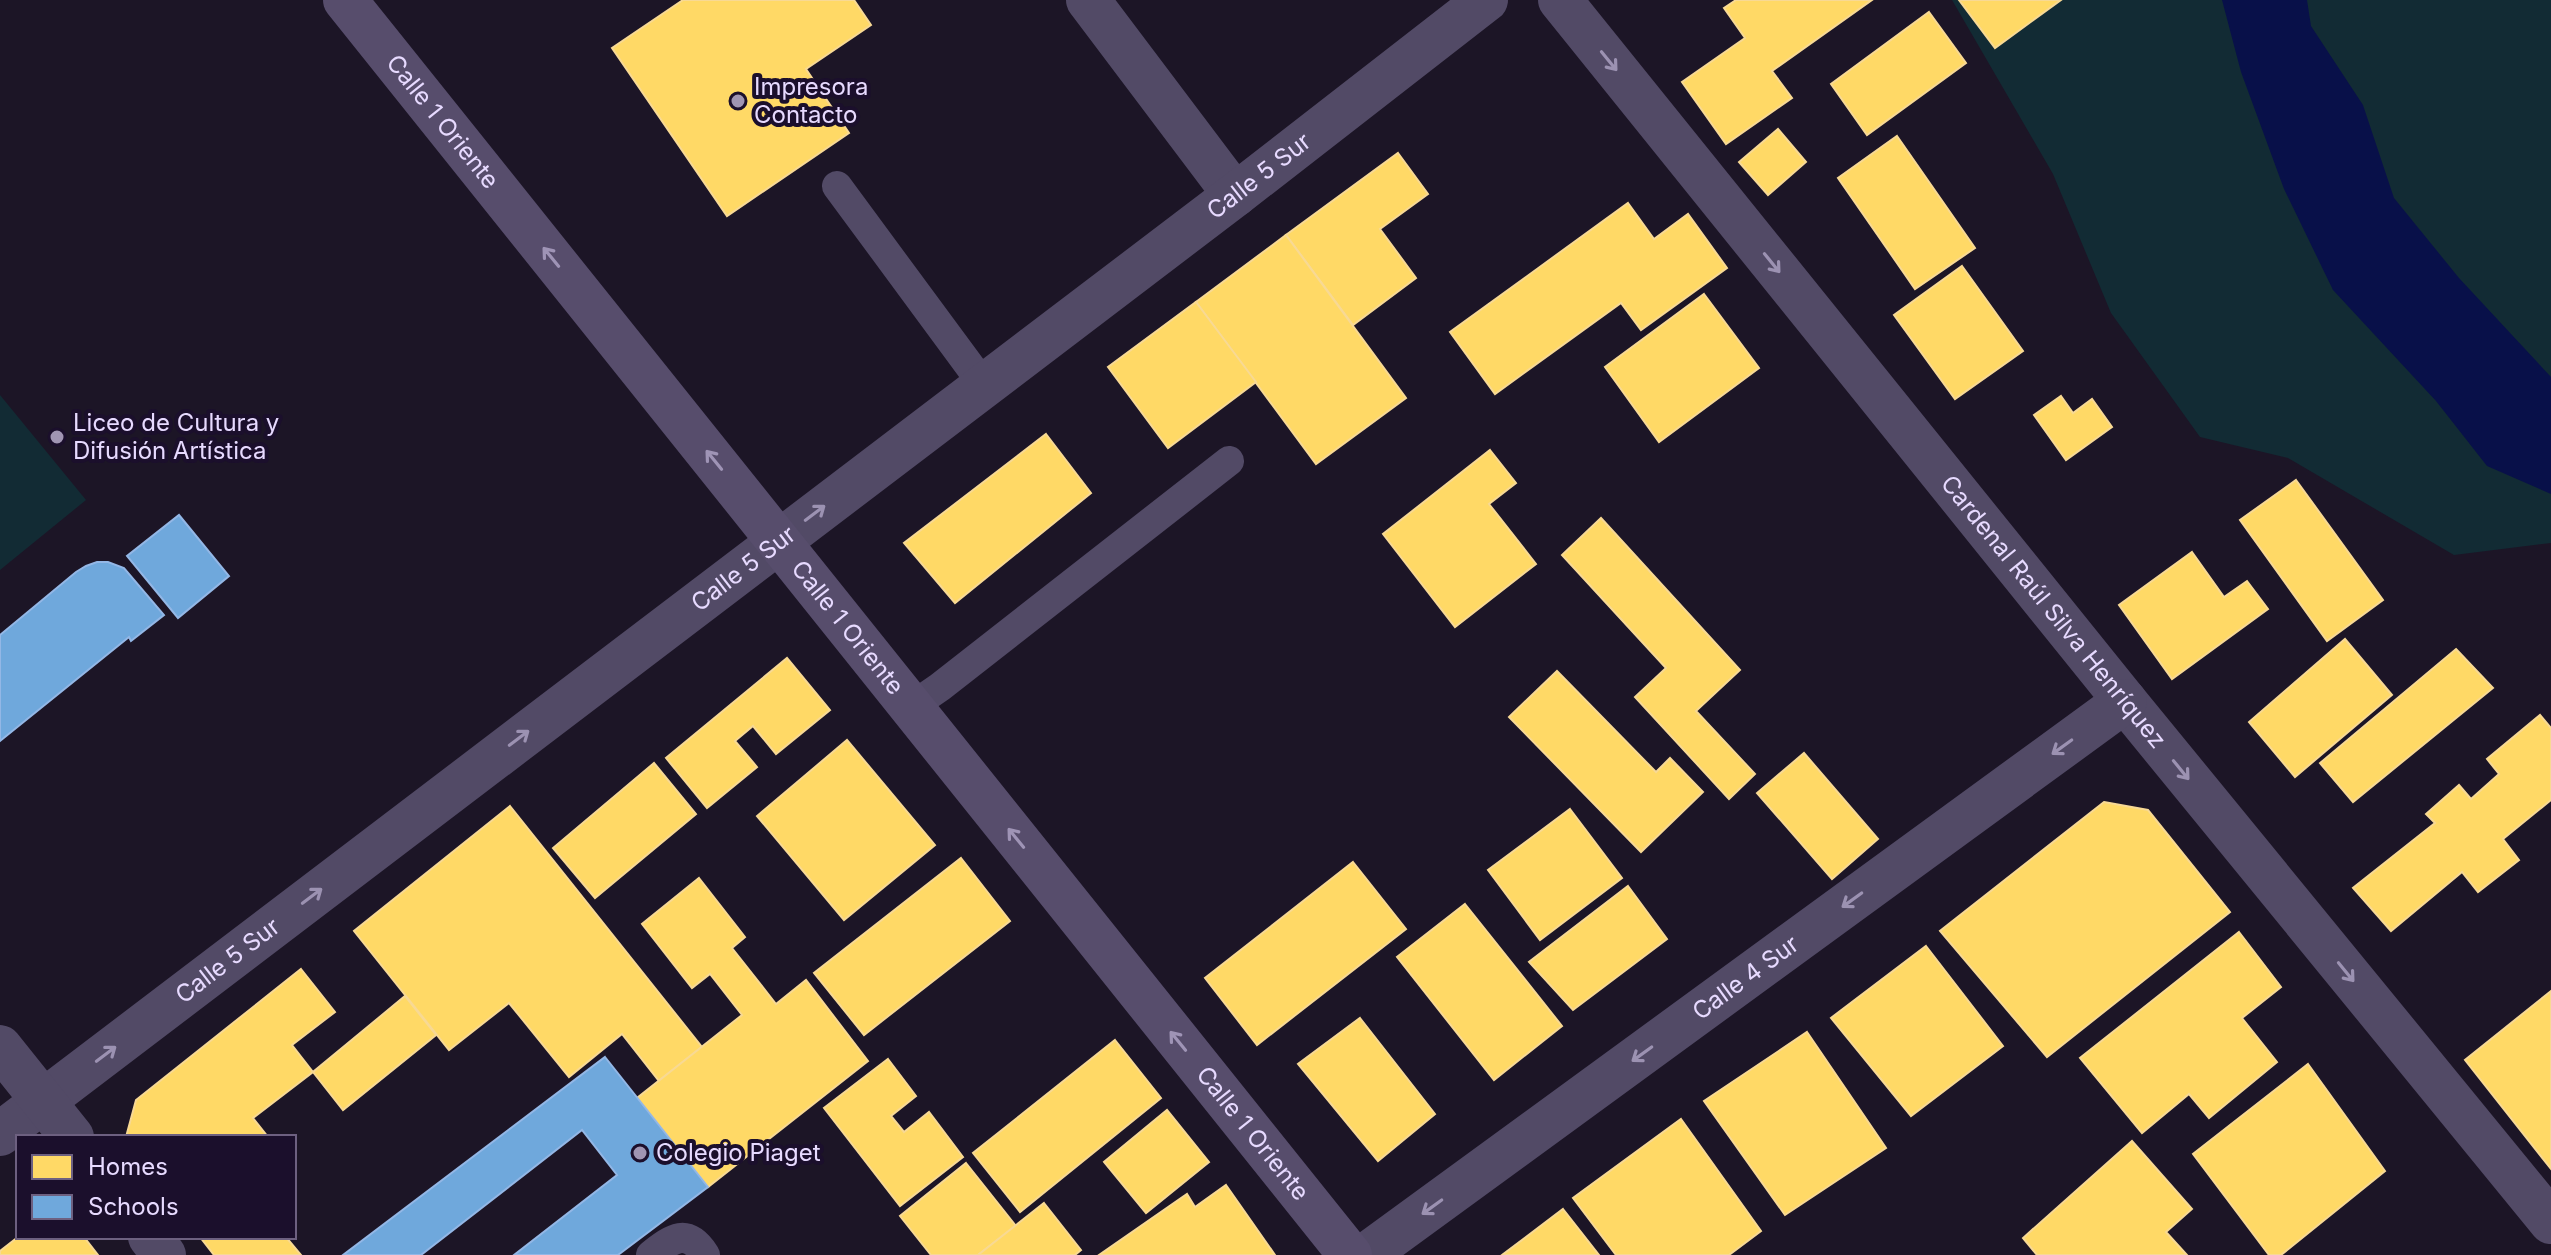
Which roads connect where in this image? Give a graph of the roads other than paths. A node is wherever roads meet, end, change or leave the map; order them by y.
1 (345, 0) edge
2 (1088, 0) edge
3 (1486, 0) edge
4 (1560, 0) edge
5 (837, 186) dead end
6 (1235, 195) junction
7 (983, 384) junction
8 (1229, 461) dead end
9 (778, 541) junction
10 (2125, 701) junction
11 (911, 707) junction
12 (0, 1047) edge
13 (44, 1101) junction
14 (0, 1134) edge
15 (70, 1135) edge
16 (2551, 1222) edge
17 (152, 1239) edge
18 (164, 1255) edge
19 (651, 1255) edge
20 (705, 1255) edge
21 (1350, 1255) edge
22 (1366, 1255) edge

9 -> 1 main road, Calle 1 Oriente
2 - 6 street
3 - 6 street, Calle 5 Sur
4 -> 10 street, Cardenal Raúl Silva Henríquez
5 - 7 lane
6 - 7 street, Calle 5 Sur
9 -> 7 street, Calle 5 Sur
8 - 11 lane
9 - 11 main road, Calle 1 Oriente
13 -> 9 street, Calle 5 Sur
10 -> 16 street, Cardenal Raúl Silva Henríquez
10 -> 22 street, Calle 4 Sur
21 -> 11 main road, Calle 1 Oriente
12 - 13 street
13 - 14 street, Calle 5 Sur
13 - 15 street
17 - 18 street
19 - 20 lane

